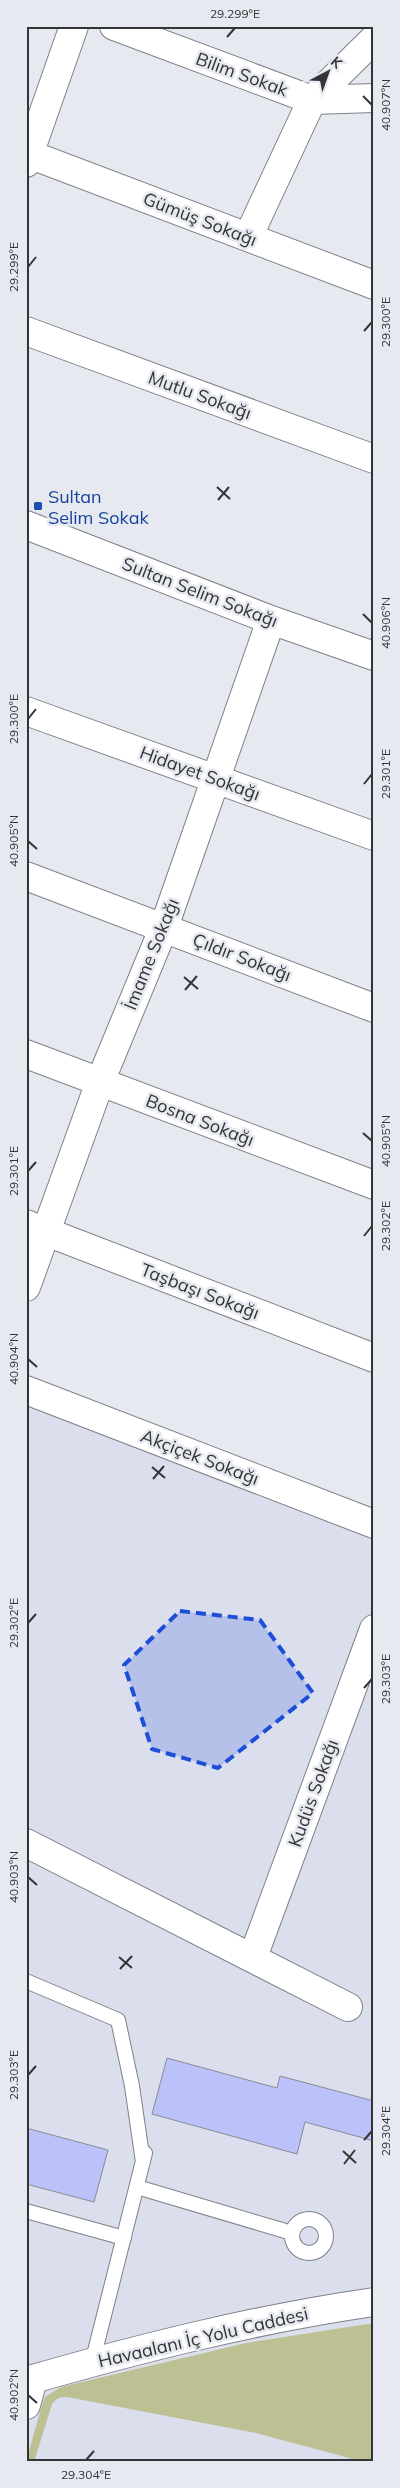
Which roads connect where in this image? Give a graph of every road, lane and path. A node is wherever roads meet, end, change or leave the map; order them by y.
1 (74, 26) edge
2 (114, 26) edge
3 (374, 39) edge
4 (374, 98) edge
5 (312, 100) junction
6 (27, 157) edge
7 (248, 237) junction
8 (374, 285) edge
9 (26, 331) edge
10 (374, 459) edge
11 (26, 525) edge
12 (271, 620) junction
13 (374, 656) edge
14 (26, 711) edge
15 (215, 778) junction
16 (374, 836) edge
17 (26, 876) edge
18 (164, 927) junction
19 (374, 1008) edge
20 (26, 1054) edge
21 (100, 1082) junction
22 (374, 1185) edge
23 (37, 1228) edge
24 (26, 1287) edge
25 (374, 1358) edge
26 (26, 1390) edge
27 (374, 1524) edge
28 (374, 1629) edge
29 (26, 1843) edge
30 (253, 1957) junction
31 (26, 1981) edge
32 (348, 2007) dead end
33 (147, 2143) dead end
34 (143, 2162) junction
35 (137, 2187) junction
36 (26, 2211) edge
37 (292, 2233) dead end
38 (124, 2238) junction
39 (374, 2302) edge
40 (92, 2363) junction
41 (30, 2380) edge
42 (26, 2405) edge

1 - 6 street
2 - 5 street, Bilim Sokak
3 - 5 street
4 - 5 street, Bilim Sokak
5 - 7 street
6 - 7 street, Gümüş Sokağı
7 - 8 street, Gümüş Sokağı
9 - 10 street, Mutlu Sokağı
11 - 12 street, Sultan Selim Sokağı
12 - 13 street, Sultan Selim Sokağı
12 - 15 street, İmame Sokağı
14 - 15 street, Hidayet Sokağı
15 - 16 street, Hidayet Sokağı
15 - 18 street, İmame Sokağı
17 - 18 street, Çıldır Sokağı
18 - 19 street, Çıldır Sokağı
18 - 21 street, İmame Sokağı
20 - 21 street, Bosna Sokağı
21 - 22 street, Bosna Sokağı
21 - 23 street, İmame Sokağı
23 - 24 street, İmame Sokağı
23 - 25 street, Taşbaşı Sokağı
26 - 27 street, Akçiçek Sokağı
28 - 30 street, Kudüs Sokağı
29 - 30 street
30 - 32 street
31 - 34 lane
33 - 34 lane
34 - 35 lane
35 - 37 lane
35 - 38 lane
36 - 38 lane
38 - 40 lane
39 - 40 street, Havaalanı İç Yolu Caddesi
40 - 41 street, Havaalanı İç Yolu Caddesi
41 - 42 street, Havaalanı İç Yolu Caddesi

